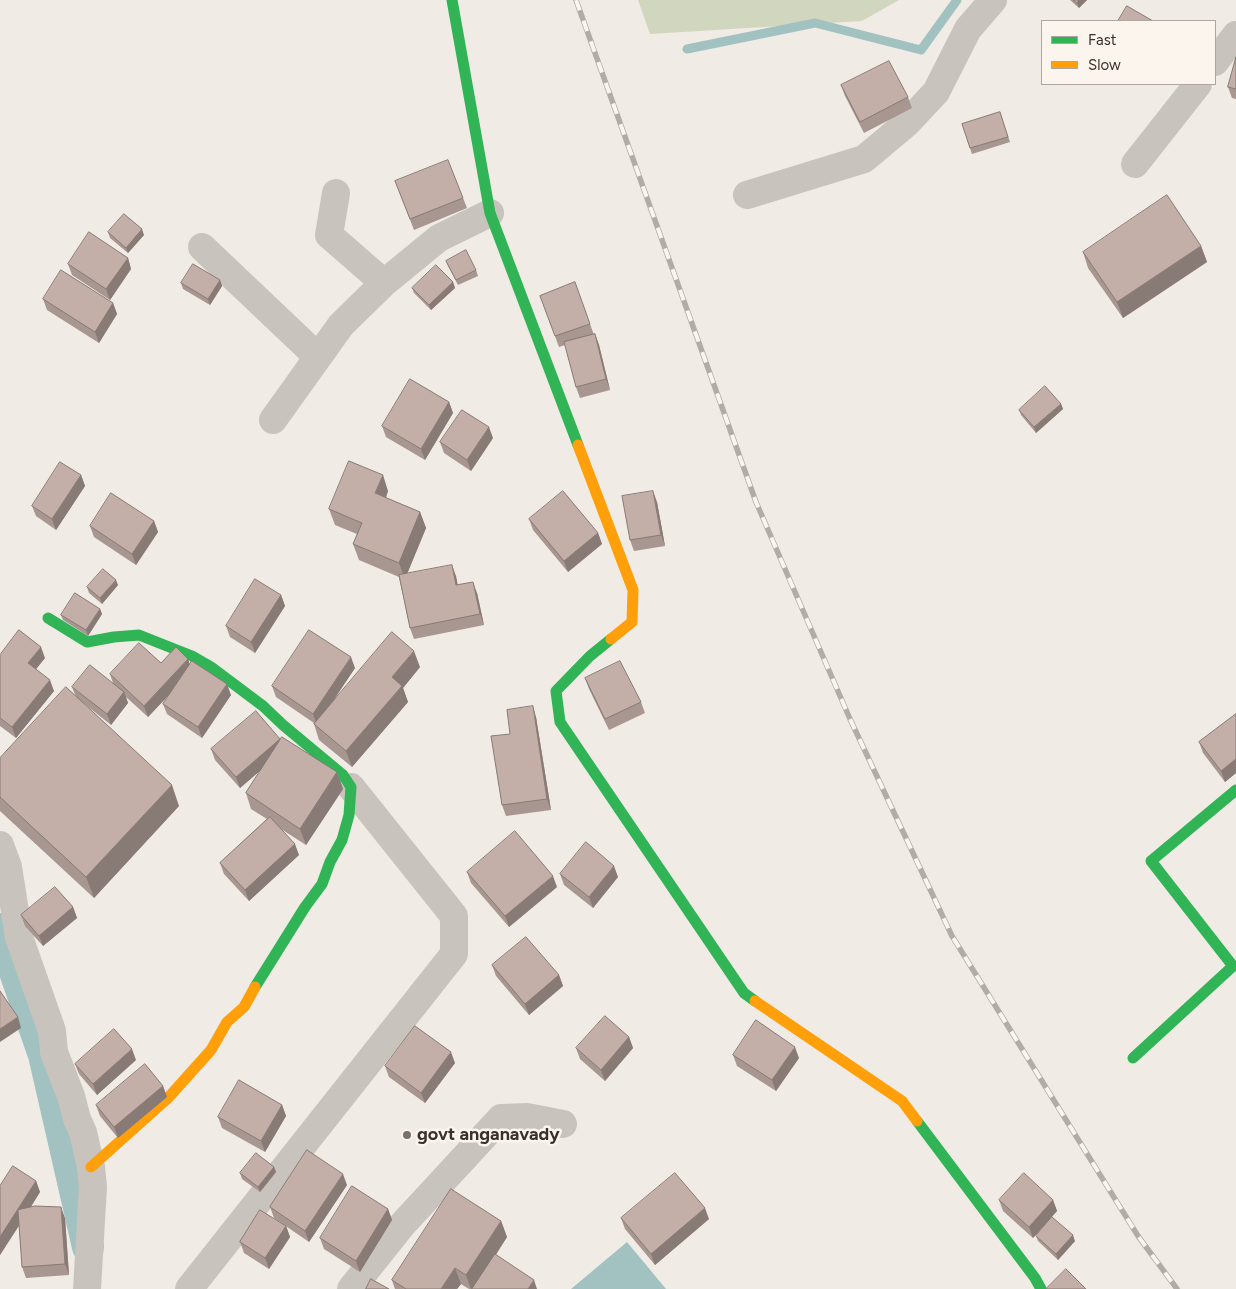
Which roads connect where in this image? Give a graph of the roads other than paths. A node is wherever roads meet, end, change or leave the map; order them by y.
1 (452, 0) edge
2 (993, 0) edge
3 (1236, 35) edge
4 (1216, 61) edge
5 (1197, 85) edge
6 (1135, 164) dead end
7 (336, 193) dead end
8 (747, 195) dead end
9 (490, 213) junction
10 (202, 247) dead end
11 (384, 283) junction
12 (318, 356) junction
13 (273, 420) dead end
14 (48, 618) dead end
15 (351, 787) junction
16 (1236, 790) edge
17 (0, 845) edge
18 (1133, 1058) dead end
19 (563, 1124) dead end
20 (92, 1177) junction
21 (84, 1287) edge
22 (189, 1289) edge
23 (351, 1289) edge
24 (1041, 1289) edge

1 - 9 street
2 - 8 street
3 - 4 street
5 - 6 street
7 - 11 street
9 - 11 street
9 - 24 street
10 - 12 street
11 - 12 street
12 - 13 street
14 - 15 street
15 - 20 street
15 - 22 street
16 - 18 street
17 - 20 street
19 - 23 street
20 - 21 street

